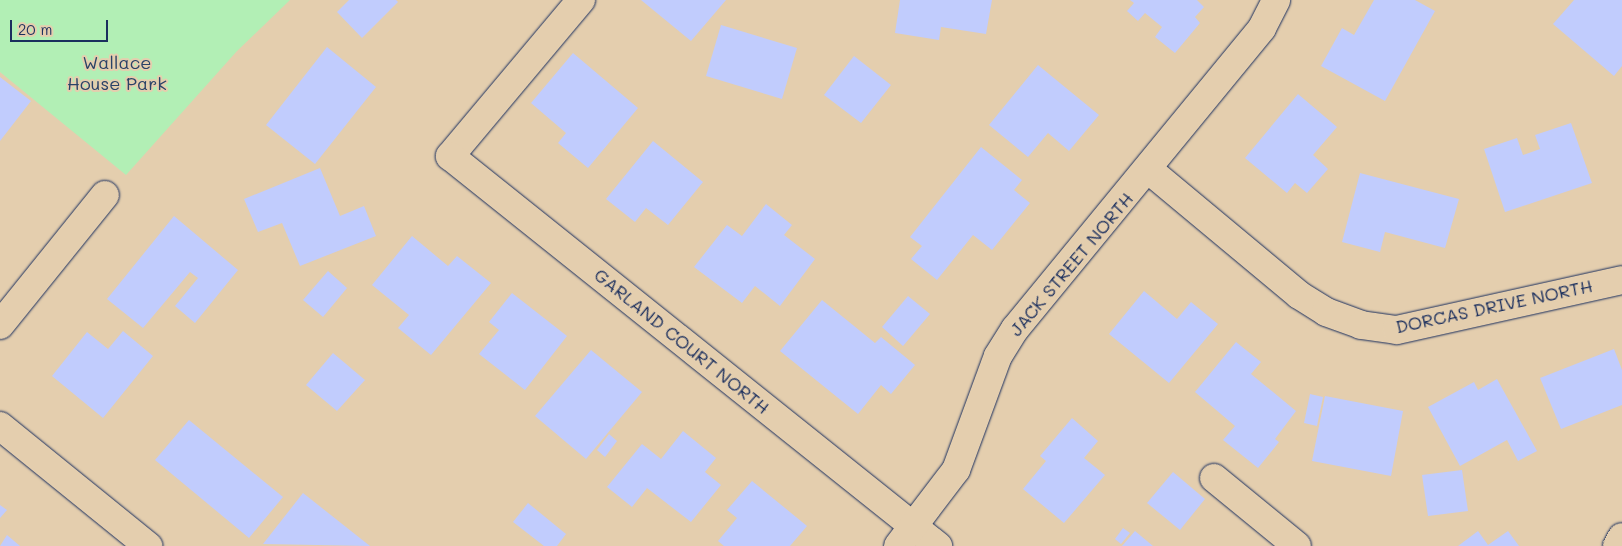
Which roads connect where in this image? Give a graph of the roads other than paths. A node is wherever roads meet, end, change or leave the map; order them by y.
1 (581, 0) edge
2 (1276, 0) edge
3 (1149, 170) junction
4 (105, 196) dead end
5 (1622, 280) edge
6 (0, 325) edge
7 (0, 426) edge
8 (1214, 478) dead end
9 (906, 536) edge
10 (1622, 537) edge
11 (148, 546) edge
12 (938, 546) edge
13 (1297, 546) edge
14 (1618, 546) edge

1 - 9 street, GARLAND COURT NORTH
2 - 3 street, JACK STREET NORTH
3 - 5 street, DORCAS DRIVE NORTH
3 - 9 street, JACK STREET NORTH
4 - 6 street
7 - 11 street
8 - 13 street
9 - 12 street, GARLAND COURT NORTH
10 - 14 street

